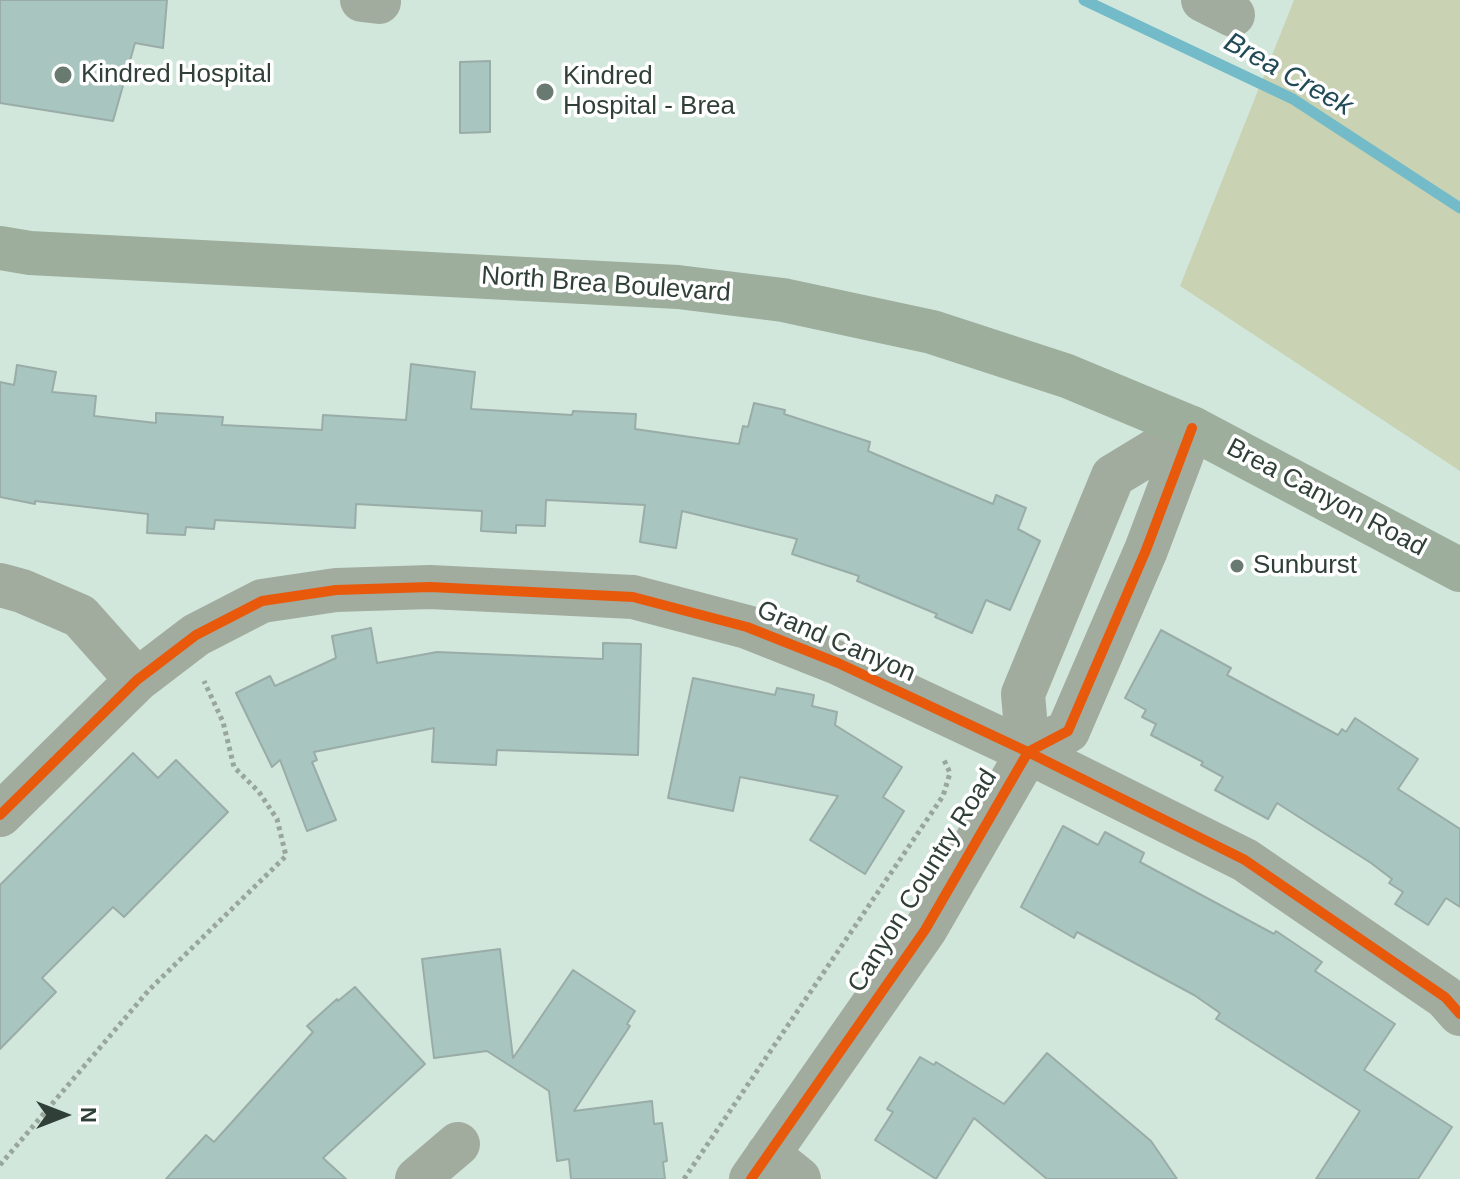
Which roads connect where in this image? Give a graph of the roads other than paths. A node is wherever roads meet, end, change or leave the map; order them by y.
1 (0, 248) edge
2 (1192, 428) junction
3 (1460, 570) edge
4 (0, 585) edge
5 (137, 680) junction
6 (1028, 752) junction
7 (0, 815) edge
8 (1460, 1014) edge
9 (458, 1144) dead end
10 (773, 1171) edge
11 (417, 1179) edge

1 - 2 main road, North Brea Boulevard
2 - 3 main road, Brea Canyon Road
2 - 6 street, Canyon Country Road
2 - 6 street, Canyon Country Road
4 - 5 street
5 - 6 street, Grand Canyon
5 - 7 street, Grand Canyon
6 - 8 street, Grand Canyon
6 - 10 street, Canyon Country Road
9 - 11 street

